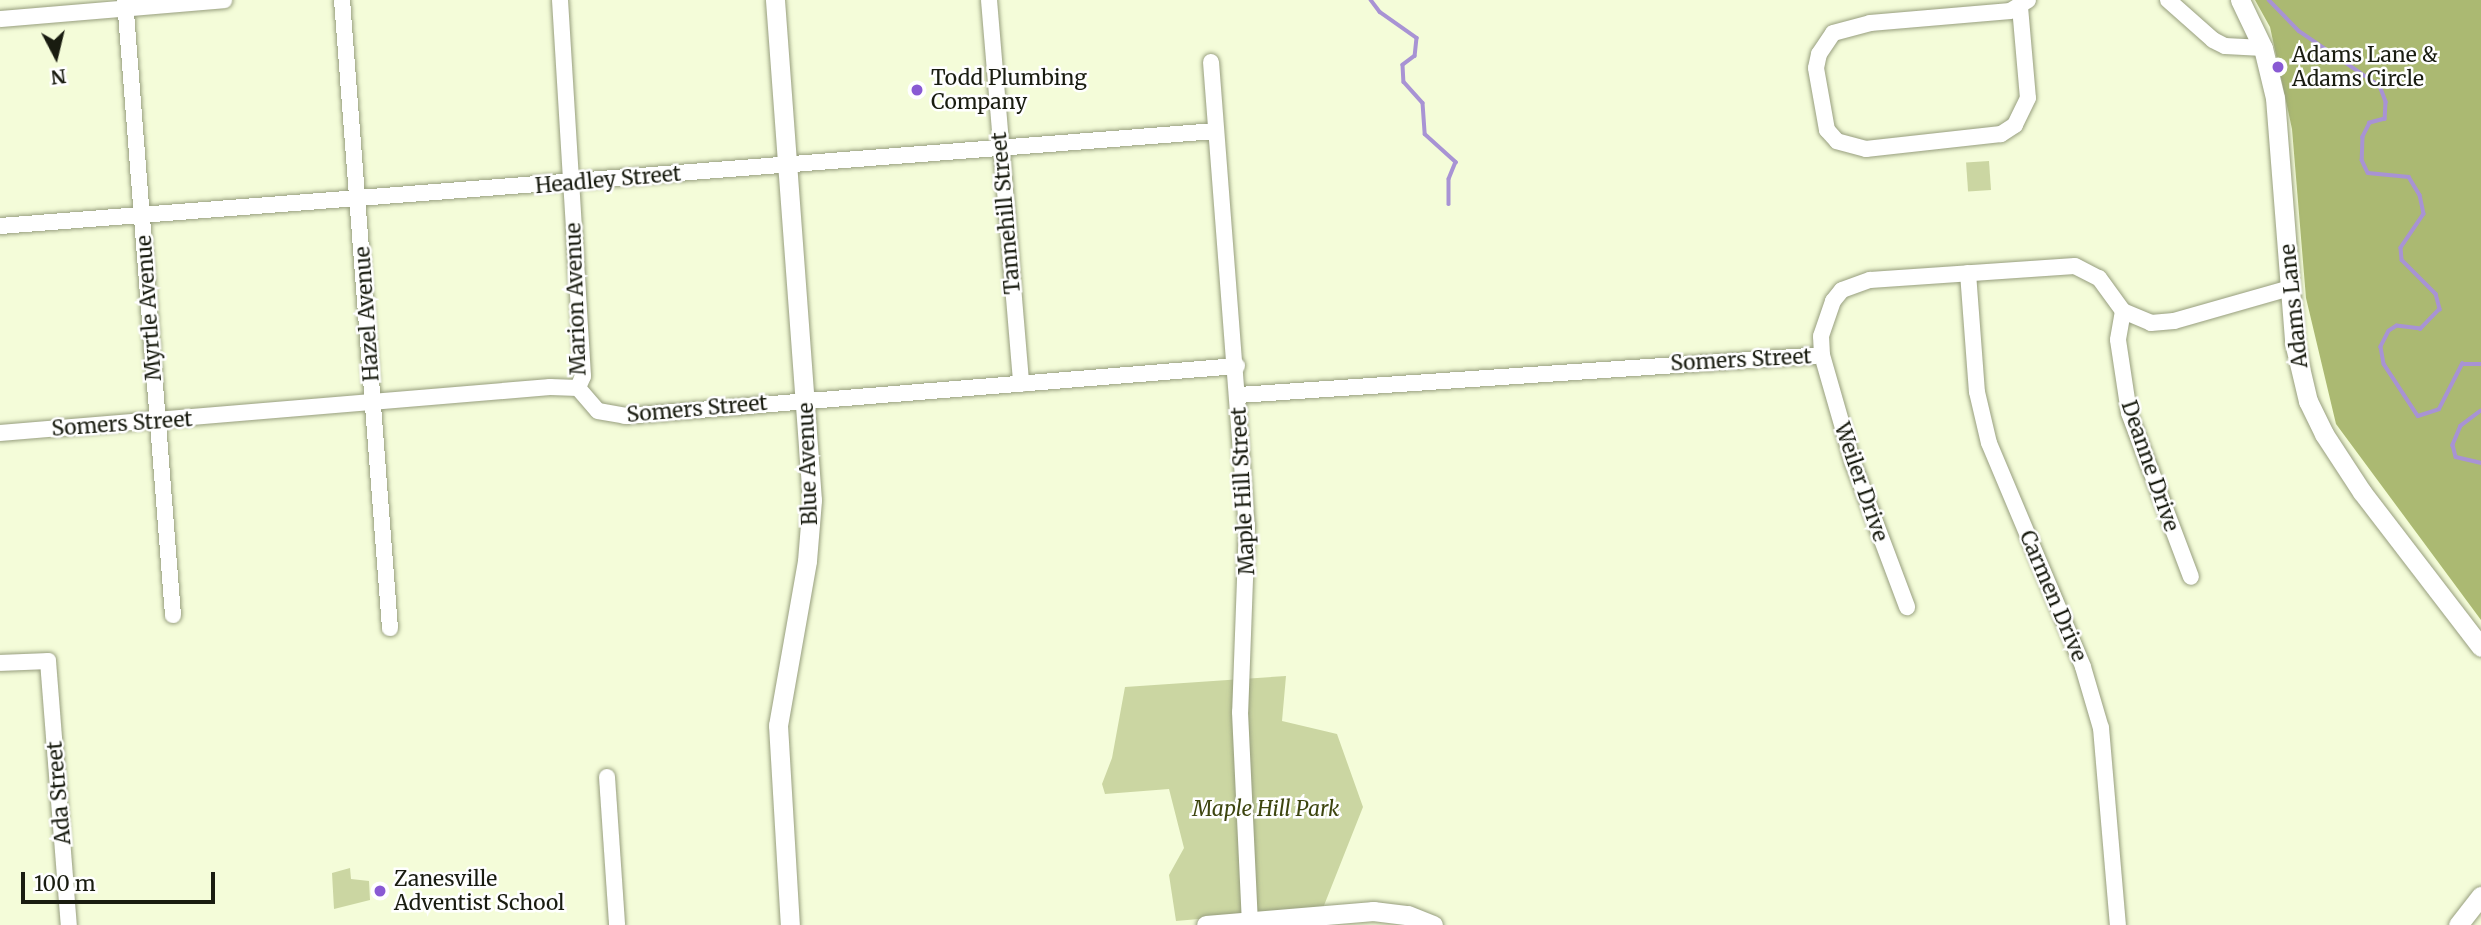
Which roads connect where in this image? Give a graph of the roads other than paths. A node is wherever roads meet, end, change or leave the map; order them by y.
1 (224, 0) edge
2 (342, 0) edge
3 (560, 0) edge
4 (775, 0) edge
5 (989, 0) edge
6 (2168, 0) edge
7 (2240, 0) edge
8 (2024, 3) edge
9 (126, 4) edge
10 (0, 19) edge
11 (2263, 48) junction
12 (1211, 62) dead end
13 (1216, 131) junction
14 (1002, 148) junction
15 (788, 164) junction
16 (572, 183) junction
17 (359, 199) junction
18 (142, 215) junction
19 (0, 226) edge
20 (1968, 273) junction
21 (2290, 288) junction
22 (2123, 311) junction
23 (1822, 355) junction
24 (1237, 366) junction
25 (1021, 384) junction
26 (578, 388) junction
27 (1239, 395) junction
28 (806, 400) junction
29 (374, 403) junction
30 (157, 421) junction
31 (0, 433) edge
32 (2190, 577) dead end
33 (1907, 607) dead end
34 (173, 615) dead end
35 (390, 628) dead end
36 (2481, 647) edge
37 (0, 663) edge
38 (607, 777) dead end
39 (2481, 896) edge
40 (1250, 921) junction
41 (1219, 924) edge
42 (69, 925) edge
43 (617, 925) edge
44 (790, 925) edge
45 (1433, 925) edge
46 (2118, 925) edge
47 (2458, 925) edge

1 - 9 street
2 - 17 street, Hazel Avenue
3 - 16 street, Marion Avenue
4 - 15 street, Blue Avenue
5 - 14 street, Tannehill Street
6 - 11 street
7 - 11 street, Adams Lane
8 - 8 street
9 - 10 street
9 - 18 street, Myrtle Avenue
11 - 21 street, Adams Lane
12 - 13 street, Maple Hill Street
13 - 14 street, Headley Street
13 - 24 street, Maple Hill Street
14 - 15 street, Headley Street
14 - 25 street, Tannehill Street
15 - 16 street, Headley Street
15 - 28 street, Blue Avenue
16 - 17 street, Headley Street
16 - 26 street, Marion Avenue
17 - 18 street, Headley Street
17 - 29 street, Hazel Avenue
18 - 19 street, Headley Street
18 - 30 street, Myrtle Avenue
20 - 22 street, Somers Street
20 - 23 street, Somers Street
20 - 46 street, Carmen Drive
21 - 22 street
21 - 36 street, Adams Lane
22 - 32 street, Deanne Drive
23 - 27 street, Somers Street
23 - 33 street, Weiler Drive
24 - 25 street, Somers Street
24 - 27 street, Maple Hill Street
25 - 28 street, Somers Street
26 - 28 street, Somers Street
26 - 29 street, Somers Street
27 - 40 street, Maple Hill Street
28 - 44 street, Blue Avenue
29 - 30 street, Somers Street
29 - 35 street, Hazel Avenue
30 - 31 street, Somers Street
30 - 34 street, Myrtle Avenue
37 - 42 street, Ada Street
38 - 43 street
39 - 47 street
40 - 41 street
40 - 45 street

